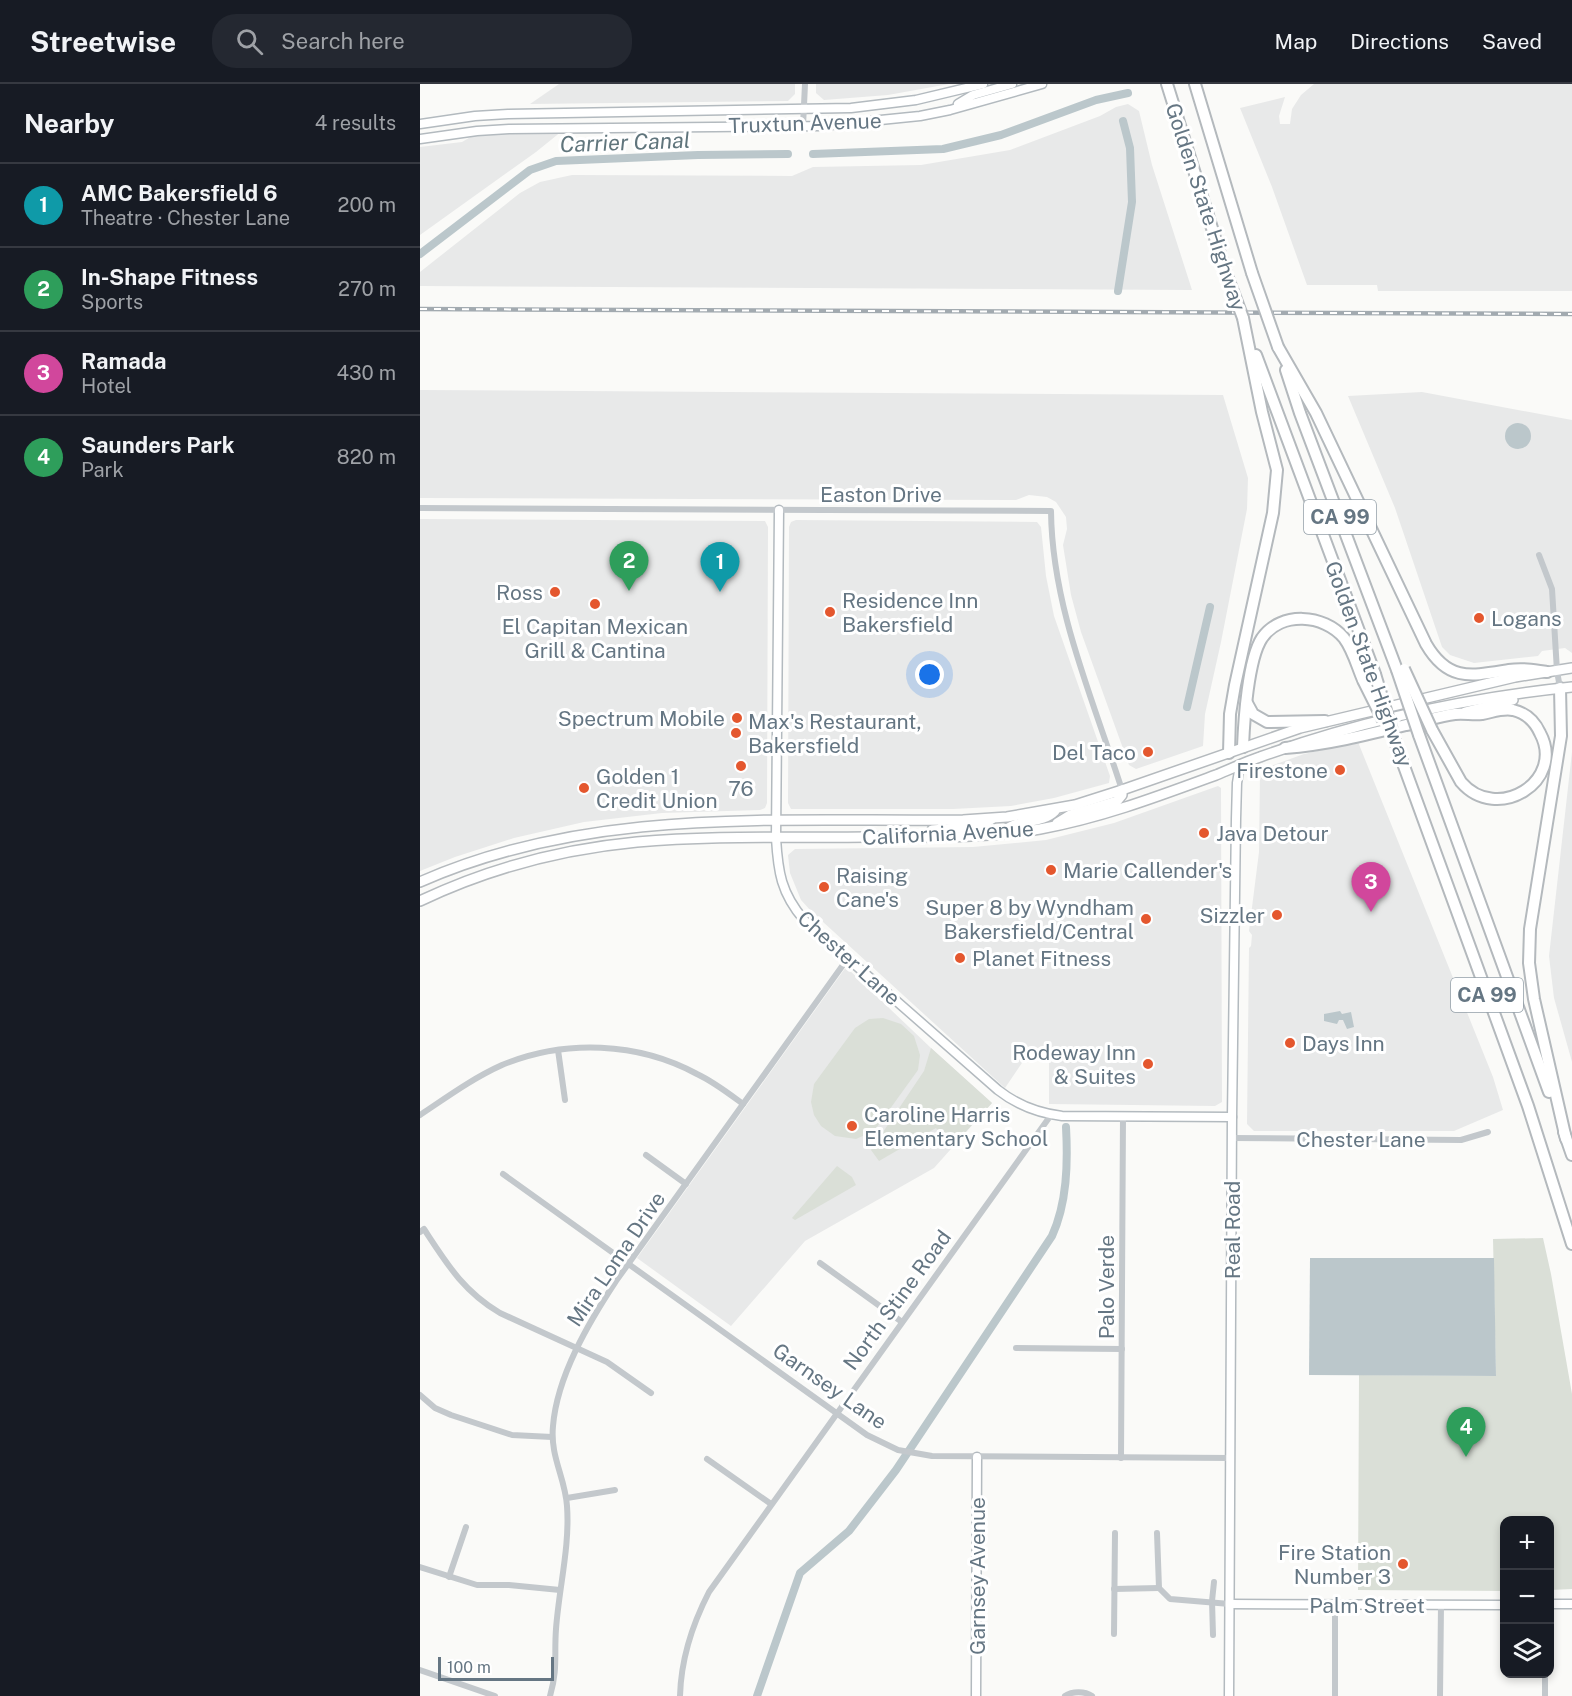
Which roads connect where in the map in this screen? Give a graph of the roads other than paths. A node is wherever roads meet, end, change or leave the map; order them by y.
1 (805, 84) edge
2 (982, 84) edge
3 (1011, 84) edge
4 (1042, 84) edge
5 (1167, 84) edge
6 (1195, 84) edge
7 (804, 109) junction
8 (950, 110) junction
9 (420, 124) edge
10 (803, 126) junction
11 (420, 140) edge
12 (1243, 318) junction
13 (1278, 347) junction
14 (420, 508) edge
15 (779, 510) junction
16 (1539, 555) dead end
17 (1572, 668) edge
18 (1401, 669) junction
19 (1552, 671) junction
20 (1572, 687) edge
21 (1560, 688) junction
22 (1531, 692) junction
23 (1246, 703) junction
24 (1455, 714) junction
25 (1324, 721) junction
26 (1243, 747) junction
27 (1397, 747) junction
28 (1285, 748) junction
29 (1229, 753) junction
30 (1240, 765) junction
31 (1122, 790) junction
32 (1056, 809) junction
33 (992, 819) junction
34 (777, 821) junction
35 (1053, 826) junction
36 (1003, 834) junction
37 (565, 837) junction
38 (929, 837) junction
39 (776, 838) junction
40 (551, 856) junction
41 (420, 882) edge
42 (420, 901) edge
43 (848, 958) junction
44 (558, 1050) junction
45 (565, 1100) dead end
46 (743, 1104) junction
47 (420, 1114) edge
48 (1051, 1115) junction
49 (1123, 1116) junction
50 (1232, 1117) junction
51 (1488, 1132) dead end
52 (1232, 1138) junction
53 (1566, 1139) junction
54 (646, 1155) dead end
55 (1572, 1155) edge
56 (503, 1174) dead end
57 (686, 1184) junction
58 (420, 1232) edge
59 (1572, 1244) edge
60 (820, 1263) dead end
61 (628, 1264) junction
62 (902, 1322) junction
63 (577, 1348) junction
64 (1016, 1348) dead end
65 (1122, 1349) junction
66 (651, 1393) dead end
67 (420, 1395) edge
68 (836, 1413) junction
69 (552, 1437) junction
70 (977, 1457) junction
71 (1121, 1458) junction
72 (1230, 1458) junction
73 (707, 1459) dead end
74 (615, 1490) dead end
75 (567, 1498) junction
76 (771, 1504) junction
77 (466, 1527) dead end
78 (1115, 1533) dead end
79 (1157, 1533) dead end
80 (420, 1567) edge
81 (449, 1577) junction
82 (1214, 1582) dead end
83 (1114, 1588) junction
84 (1160, 1588) junction
85 (560, 1590) junction
86 (1212, 1601) junction
87 (1230, 1604) junction
88 (1335, 1604) junction
89 (1554, 1604) edge
90 (1572, 1604) edge
91 (1441, 1605) junction
92 (1500, 1605) edge
93 (1114, 1634) dead end
94 (1213, 1635) dead end
95 (420, 1670) edge
96 (1545, 1678) edge
97 (495, 1696) edge
98 (550, 1696) edge
99 (680, 1696) edge
100 (976, 1696) edge
101 (1065, 1696) edge
102 (1092, 1696) edge
103 (1229, 1696) edge
104 (1335, 1696) edge
105 (1440, 1696) edge
106 (1545, 1696) edge

1 - 7 street
2 - 7 street, Truxtun Avenue
3 - 8 street
4 - 8 street, Truxtun Avenue
5 - 12 highway, Golden State Highway / CA 99, bridge
6 - 13 highway, Golden State Highway / CA 99, bridge
7 - 9 street, Truxtun Avenue
7 - 10 street
8 - 10 street, Truxtun Avenue
10 - 11 street, Truxtun Avenue
12 - 27 highway, Golden State Highway / CA 99, bridge
12 - 29 highway
13 - 18 highway, Golden State Highway / CA 99
13 - 19 highway
14 - 15 street, Easton Drive
15 - 31 street, Easton Drive
15 - 34 street, Chester Lane
16 - 19 street
17 - 19 main road, California Avenue
18 - 24 highway, bridge
18 - 53 highway, Golden State Highway / CA 99, bridge
19 - 21 street
19 - 25 main road, California Avenue
20 - 21 main road, California Avenue
21 - 22 main road, California Avenue
21 - 53 highway
22 - 24 main road
22 - 28 main road, California Avenue
23 - 25 highway
23 - 26 highway
23 - 27 highway, bridge
24 - 28 highway
25 - 26 main road, California Avenue
26 - 29 main road, California Avenue
26 - 30 main road
27 - 59 highway, Golden State Highway / CA 99
28 - 30 main road, California Avenue
29 - 30 main road
29 - 31 main road, California Avenue
30 - 35 main road, California Avenue
30 - 50 street, Real Road
31 - 32 main road, California Avenue
31 - 35 main road
32 - 33 main road, California Avenue
32 - 36 main road
33 - 34 main road, California Avenue
33 - 38 main road
34 - 37 main road, California Avenue
34 - 39 street, Chester Lane
35 - 36 main road, California Avenue
36 - 38 main road, California Avenue
37 - 40 main road
37 - 41 main road, California Avenue
38 - 39 main road, California Avenue
39 - 40 main road, California Avenue
39 - 43 street, Chester Lane
40 - 42 main road, California Avenue
43 - 46 street, Mira Loma Drive
43 - 48 street, Chester Lane
44 - 45 street
44 - 46 street
44 - 47 street
46 - 57 street, Mira Loma Drive
48 - 49 street, Chester Lane
48 - 62 street, North Stine Road
49 - 50 street, Chester Lane
49 - 65 street, Palo Verde
50 - 52 street, Real Road
51 - 52 street, Chester Lane
52 - 72 street, Real Road
53 - 55 highway, Golden State Highway / CA 99
54 - 57 street
56 - 61 street, Garnsey Lane
57 - 61 street, Mira Loma Drive
58 - 63 street
60 - 62 street
61 - 63 street, Mira Loma Drive
61 - 68 street, Garnsey Lane
62 - 68 street, North Stine Road
63 - 66 street
63 - 69 street, Mira Loma Drive
64 - 65 street
65 - 71 street, Palo Verde
67 - 69 street
68 - 70 street, Garnsey Lane
68 - 76 street, North Stine Road
69 - 75 street, Mira Loma Drive
70 - 71 street, Garnsey Lane
70 - 100 street, Garnsey Avenue
71 - 72 street, Garnsey Lane
72 - 87 street, Real Road
73 - 76 street
74 - 75 street
75 - 85 street, Mira Loma Drive
76 - 99 street, North Stine Road
77 - 81 street
78 - 83 street
79 - 84 street
80 - 81 street
81 - 85 street
82 - 86 street
83 - 84 street
83 - 93 street
84 - 86 street
85 - 98 street, Mira Loma Drive
86 - 87 street
86 - 94 street
87 - 88 street, Palm Street
87 - 103 street, Real Road
88 - 91 street, Palm Street
88 - 104 street
89 - 90 street
91 - 92 street, Palm Street
91 - 105 street
95 - 97 street
96 - 106 street
101 - 102 street

